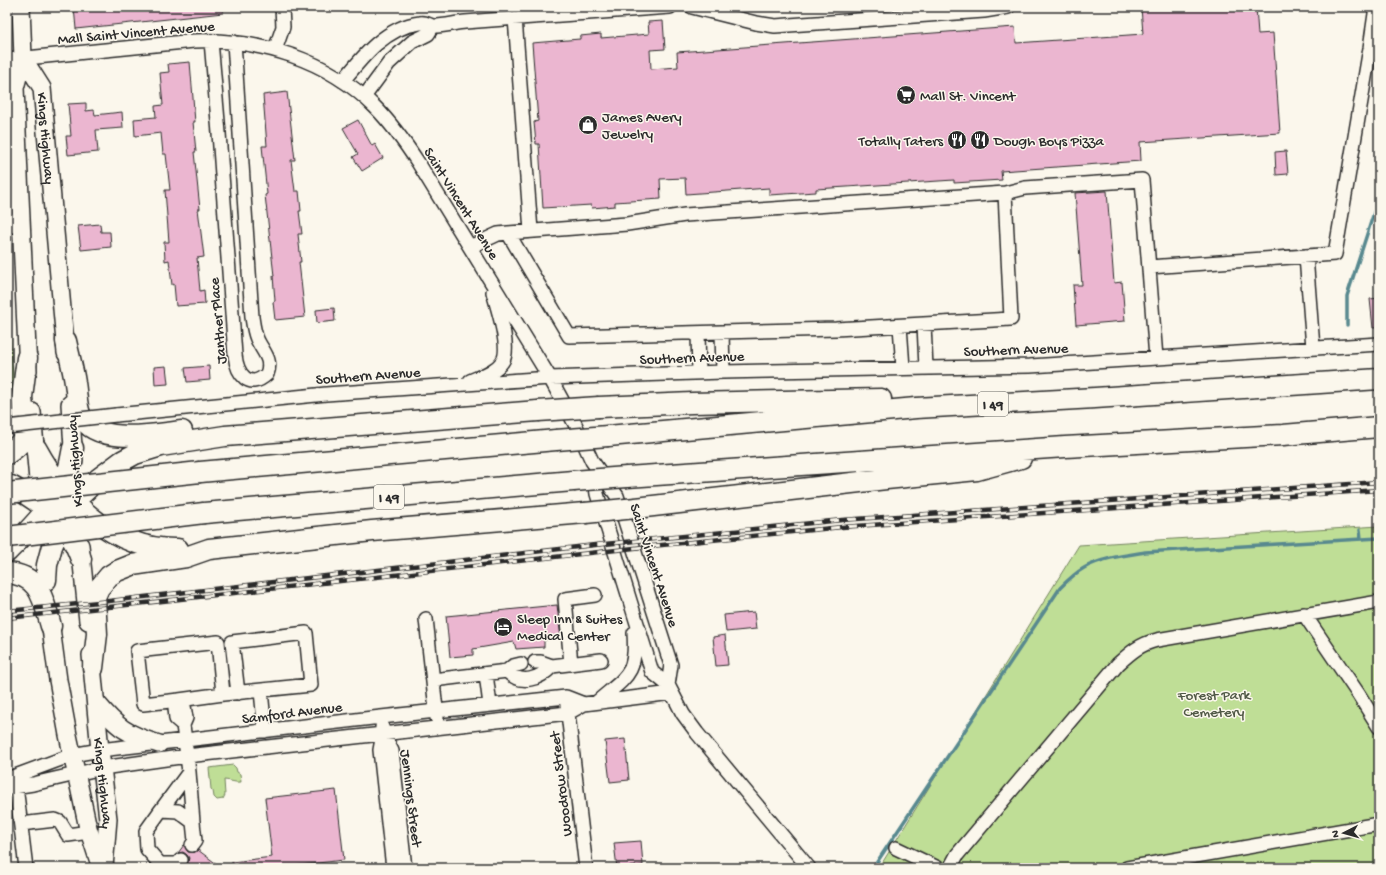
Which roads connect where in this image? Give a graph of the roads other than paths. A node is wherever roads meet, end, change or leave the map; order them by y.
1 (21, 7) edge
2 (282, 7) edge
3 (670, 7) edge
4 (692, 7) edge
5 (1008, 7) edge
6 (1376, 7) edge
7 (515, 18) junction
8 (433, 26) junction
9 (1376, 40) edge
10 (212, 41) junction
11 (234, 42) junction
12 (275, 50) junction
13 (15, 59) edge
14 (343, 81) junction
15 (364, 97) junction
16 (12, 107) edge
17 (12, 145) edge
18 (13, 189) edge
19 (1004, 193) junction
20 (7, 218) edge
21 (531, 231) junction
22 (21, 232) junction
23 (508, 233) junction
24 (470, 247) junction
25 (1306, 256) junction
26 (1149, 267) junction
27 (489, 278) junction
28 (924, 324) junction
29 (900, 326) junction
30 (722, 332) junction
31 (698, 333) junction
32 (66, 341) junction
33 (1379, 344) edge
34 (1313, 348) junction
35 (27, 358) junction
36 (1156, 358) junction
37 (903, 368) junction
38 (926, 368) junction
39 (723, 372) junction
40 (699, 373) junction
41 (550, 378) junction
42 (1379, 379) edge
43 (464, 384) junction
44 (1095, 398) junction
45 (7, 427) edge
46 (1379, 427) edge
47 (225, 436) junction
48 (1064, 446) junction
49 (36, 448) junction
50 (73, 448) junction
51 (7, 454) edge
52 (592, 461) junction
53 (7, 484) edge
54 (61, 486) junction
55 (7, 493) edge
56 (76, 502) junction
57 (43, 510) junction
58 (61, 524) junction
59 (7, 537) edge
60 (209, 549) junction
61 (7, 552) edge
62 (81, 559) junction
63 (7, 573) edge
64 (46, 580) junction
65 (595, 595) dead end
66 (1379, 602) edge
67 (633, 611) junction
68 (1304, 614) junction
69 (426, 619) dead end
70 (51, 626) junction
71 (602, 660) dead end
72 (535, 662) dead end
73 (235, 664) junction
74 (520, 664) dead end
75 (571, 664) junction
76 (220, 666) junction
77 (552, 666) junction
78 (93, 668) junction
79 (507, 671) junction
80 (486, 674) junction
81 (432, 680) junction
82 (670, 689) junction
83 (260, 690) junction
84 (238, 693) junction
85 (223, 694) junction
86 (566, 697) junction
87 (179, 701) junction
88 (96, 702) junction
89 (597, 702) junction
90 (584, 704) junction
91 (490, 705) junction
92 (436, 711) junction
93 (568, 713) junction
94 (381, 717) junction
95 (1379, 727) edge
96 (439, 728) junction
97 (265, 731) junction
98 (383, 734) junction
99 (185, 741) junction
100 (159, 744) junction
101 (100, 750) junction
102 (72, 755) junction
103 (187, 756) junction
104 (102, 768) junction
105 (189, 772) junction
106 (77, 774) junction
107 (12, 783) edge
108 (161, 810) junction
109 (193, 822) junction
110 (21, 824) junction
111 (1379, 824) edge
112 (89, 832) junction
113 (192, 845) dead end
114 (896, 848) dead end
115 (181, 860) dead end
116 (158, 866) edge
117 (808, 867) edge
118 (26, 868) edge
119 (101, 868) edge
120 (104, 868) edge
121 (393, 868) edge
122 (405, 868) edge
123 (586, 868) edge
124 (938, 868) edge
125 (950, 868) edge
126 (1127, 868) edge

1 - 13 main road, Kings Highway
2 - 12 street
3 - 7 street
4 - 5 street
6 - 9 street
7 - 8 street
7 - 21 street
8 - 14 street
8 - 15 street
9 - 25 street
10 - 11 street, Mall Saint Vincent Avenue
10 - 11 street, Janther Place
10 - 13 street, Mall Saint Vincent Avenue
11 - 12 street, Mall Saint Vincent Avenue
12 - 14 street, Saint Vincent Avenue
13 - 16 main road, Kings Highway
13 - 32 main road, Kings Highway
14 - 15 street, Saint Vincent Avenue
15 - 24 street, Saint Vincent Avenue
16 - 17 main road, Kings Highway
17 - 18 main road, Kings Highway
18 - 22 main road, Kings Highway
19 - 21 street
19 - 26 street
19 - 28 street
20 - 22 street
21 - 23 street
22 - 35 main road, Kings Highway
23 - 24 street
23 - 31 street
24 - 27 street, Saint Vincent Avenue
25 - 26 street
25 - 34 street
26 - 36 street
27 - 41 street, Saint Vincent Avenue
27 - 43 street
28 - 29 street
28 - 38 street
29 - 30 street
29 - 37 street
30 - 31 street
30 - 39 street
31 - 40 street
32 - 47 highway
32 - 50 main road, Kings Highway
33 - 34 street, Southern Avenue
34 - 36 street, Southern Avenue
35 - 49 main road, Kings Highway
35 - 51 highway
36 - 38 street, Southern Avenue
37 - 38 street, Southern Avenue
37 - 39 street, Southern Avenue
39 - 40 street, Southern Avenue
40 - 41 street, Southern Avenue
41 - 43 street, Southern Avenue
41 - 52 street, Saint Vincent Avenue
42 - 44 highway, I 49
43 - 45 street, Southern Avenue, bridge
44 - 47 highway, bridge
44 - 55 highway, I 49, bridge
46 - 48 highway, I 49
47 - 56 highway
48 - 59 highway, I 49, bridge
48 - 60 highway, bridge
49 - 54 highway
49 - 57 main road, Kings Highway
50 - 54 highway
50 - 56 main road, Kings Highway
52 - 67 street, Saint Vincent Avenue
52 - 82 street, Saint Vincent Avenue
53 - 57 highway
54 - 56 highway
54 - 57 highway
56 - 58 highway
56 - 60 highway
56 - 62 main road, Kings Highway
57 - 58 highway
57 - 61 highway
57 - 64 main road, Kings Highway
58 - 62 highway
58 - 64 highway
60 - 78 highway
62 - 78 main road, Kings Highway
63 - 70 highway
64 - 70 main road, Kings Highway
65 - 75 street
66 - 68 street
67 - 82 street, Saint Vincent Avenue
67 - 89 street
68 - 95 street
68 - 125 street
69 - 81 street
70 - 102 main road, Kings Highway
71 - 75 street
72 - 77 street
73 - 76 street
73 - 83 street
73 - 84 street
74 - 79 street
75 - 77 street
76 - 85 street
76 - 87 street
77 - 79 street
78 - 88 main road, Kings Highway
79 - 80 street
80 - 81 street
80 - 91 street
81 - 92 street
82 - 89 street, Samford Avenue
82 - 117 street, Saint Vincent Avenue
83 - 84 street
83 - 97 street
84 - 85 street
85 - 87 street
86 - 90 street, Samford Avenue
86 - 91 street, Samford Avenue
86 - 93 street, Woodrow Street
87 - 99 street
88 - 100 main road
88 - 101 main road, Kings Highway
89 - 90 street, Samford Avenue
90 - 93 street, Samford Avenue
91 - 92 street, Samford Avenue
92 - 94 street, Samford Avenue
92 - 96 street
93 - 96 street, Samford Avenue
93 - 123 street, Woodrow Street
94 - 97 street, Samford Avenue
94 - 98 street, Jennings Street
96 - 98 street, Samford Avenue
97 - 99 street, Samford Avenue
98 - 103 street, Samford Avenue
98 - 121 street, Jennings Street
98 - 122 street, Jennings Street
99 - 100 street, Samford Avenue
99 - 103 street
100 - 101 street, Samford Avenue
101 - 102 street, Samford Avenue
101 - 104 main road, Kings Highway
102 - 106 main road, Kings Highway
102 - 107 street, Samford Avenue
103 - 104 street, Samford Avenue
103 - 105 street
104 - 106 street, Samford Avenue
104 - 120 main road, Kings Highway
105 - 108 street
105 - 109 street
106 - 107 street, Samford Avenue
106 - 112 main road, Kings Highway
107 - 110 street
108 - 109 street
108 - 116 street
109 - 113 street
110 - 112 street
110 - 118 street
111 - 126 street
112 - 119 main road, Kings Highway
114 - 124 street
115 - 116 street

